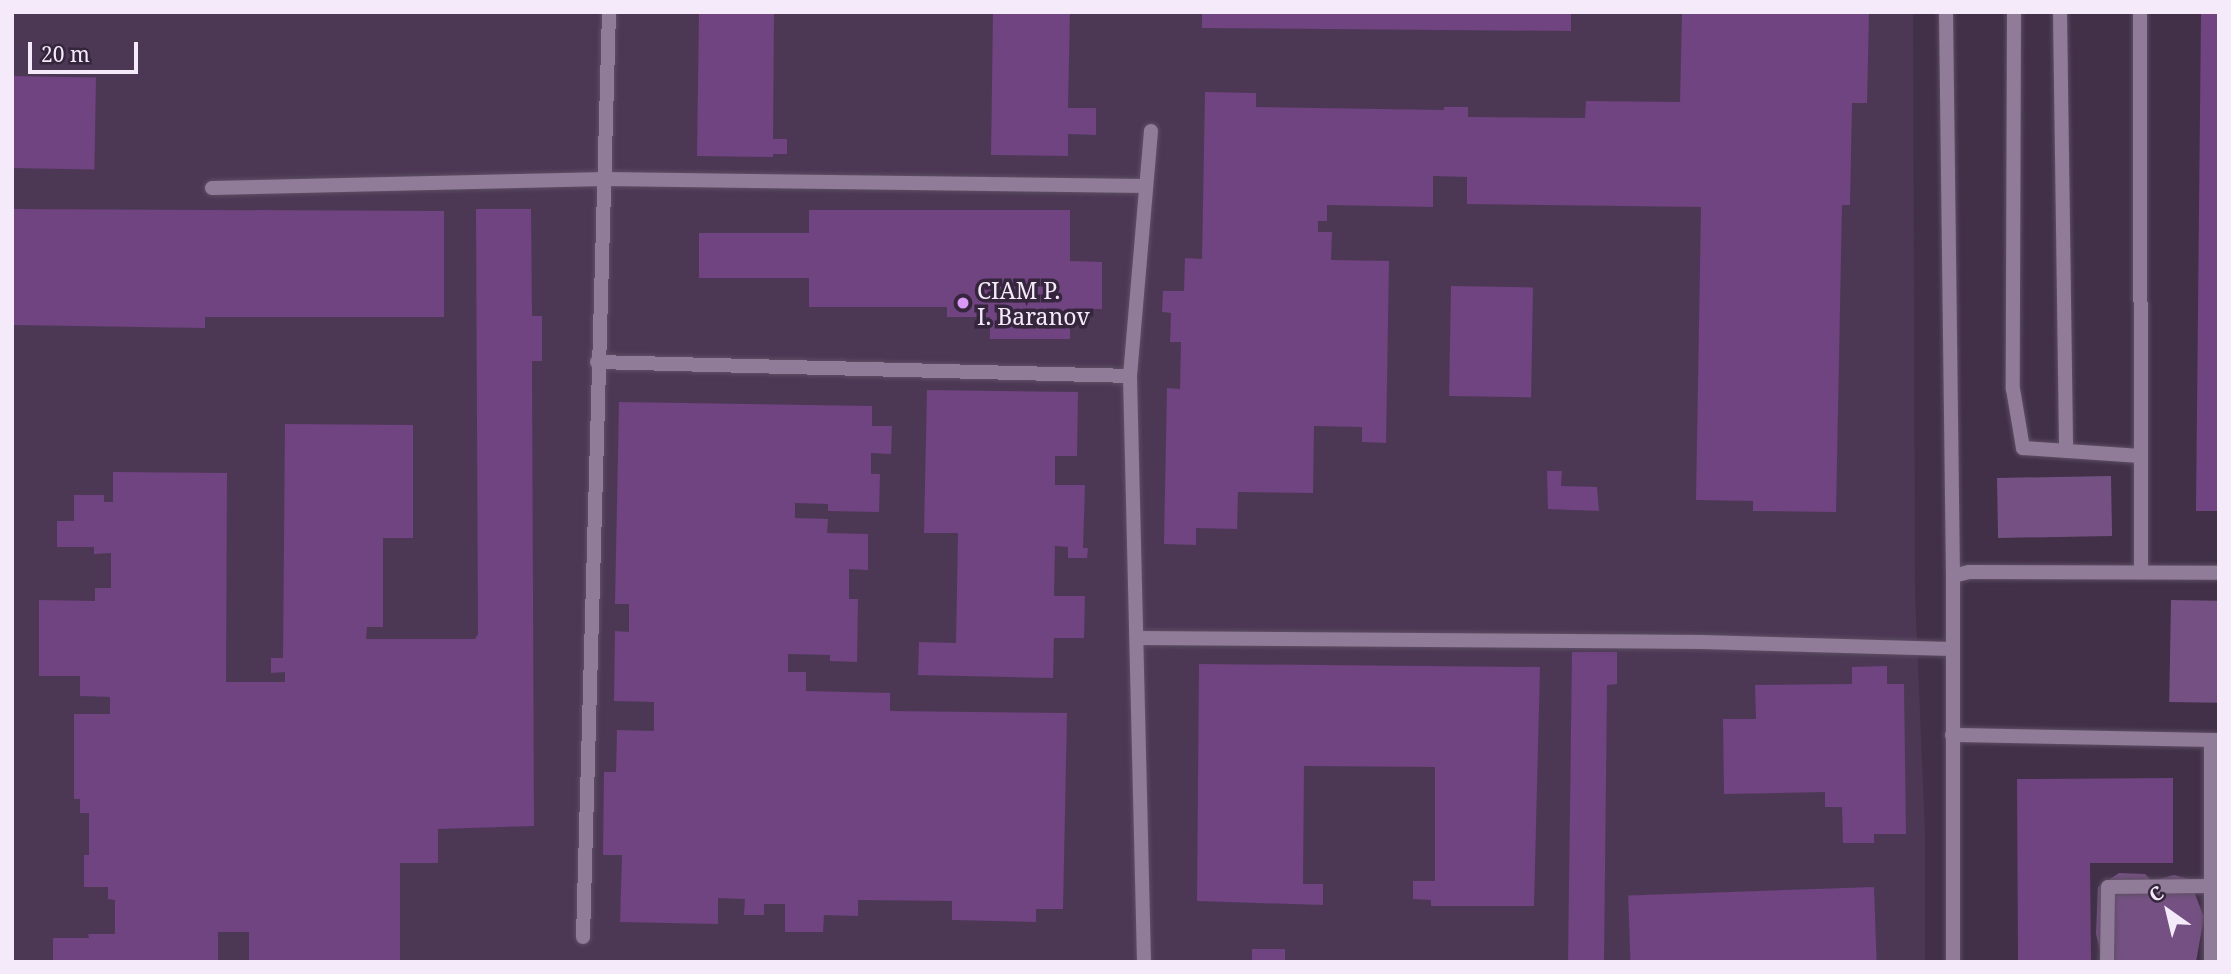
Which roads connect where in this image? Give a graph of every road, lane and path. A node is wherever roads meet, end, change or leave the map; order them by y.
1 (609, 12) edge
2 (1946, 12) edge
3 (2014, 12) edge
4 (2060, 12) edge
5 (2140, 12) edge
6 (1151, 131) dead end
7 (606, 179) junction
8 (1144, 186) junction
9 (212, 188) dead end
10 (597, 362) junction
11 (1130, 376) junction
12 (2066, 451) junction
13 (2141, 456) junction
14 (2141, 571) junction
15 (2219, 573) edge
16 (1953, 576) junction
17 (1138, 638) junction
18 (1951, 649) junction
19 (1952, 735) junction
20 (2215, 740) edge
21 (2211, 886) junction
22 (583, 937) dead end
23 (1144, 962) edge
24 (1953, 962) edge
25 (2107, 962) edge
26 (2211, 962) edge

1 - 7 street
2 - 16 street
3 - 12 street
4 - 12 street
5 - 13 street
6 - 8 street
7 - 8 street
7 - 9 street
7 - 10 street
8 - 11 street
10 - 11 street
10 - 22 street
11 - 17 street
12 - 13 street
13 - 14 street
14 - 15 street
14 - 16 street
16 - 18 street
17 - 18 street
17 - 23 street
18 - 19 street
19 - 20 street
19 - 24 street
20 - 21 street
21 - 25 street
21 - 26 street

